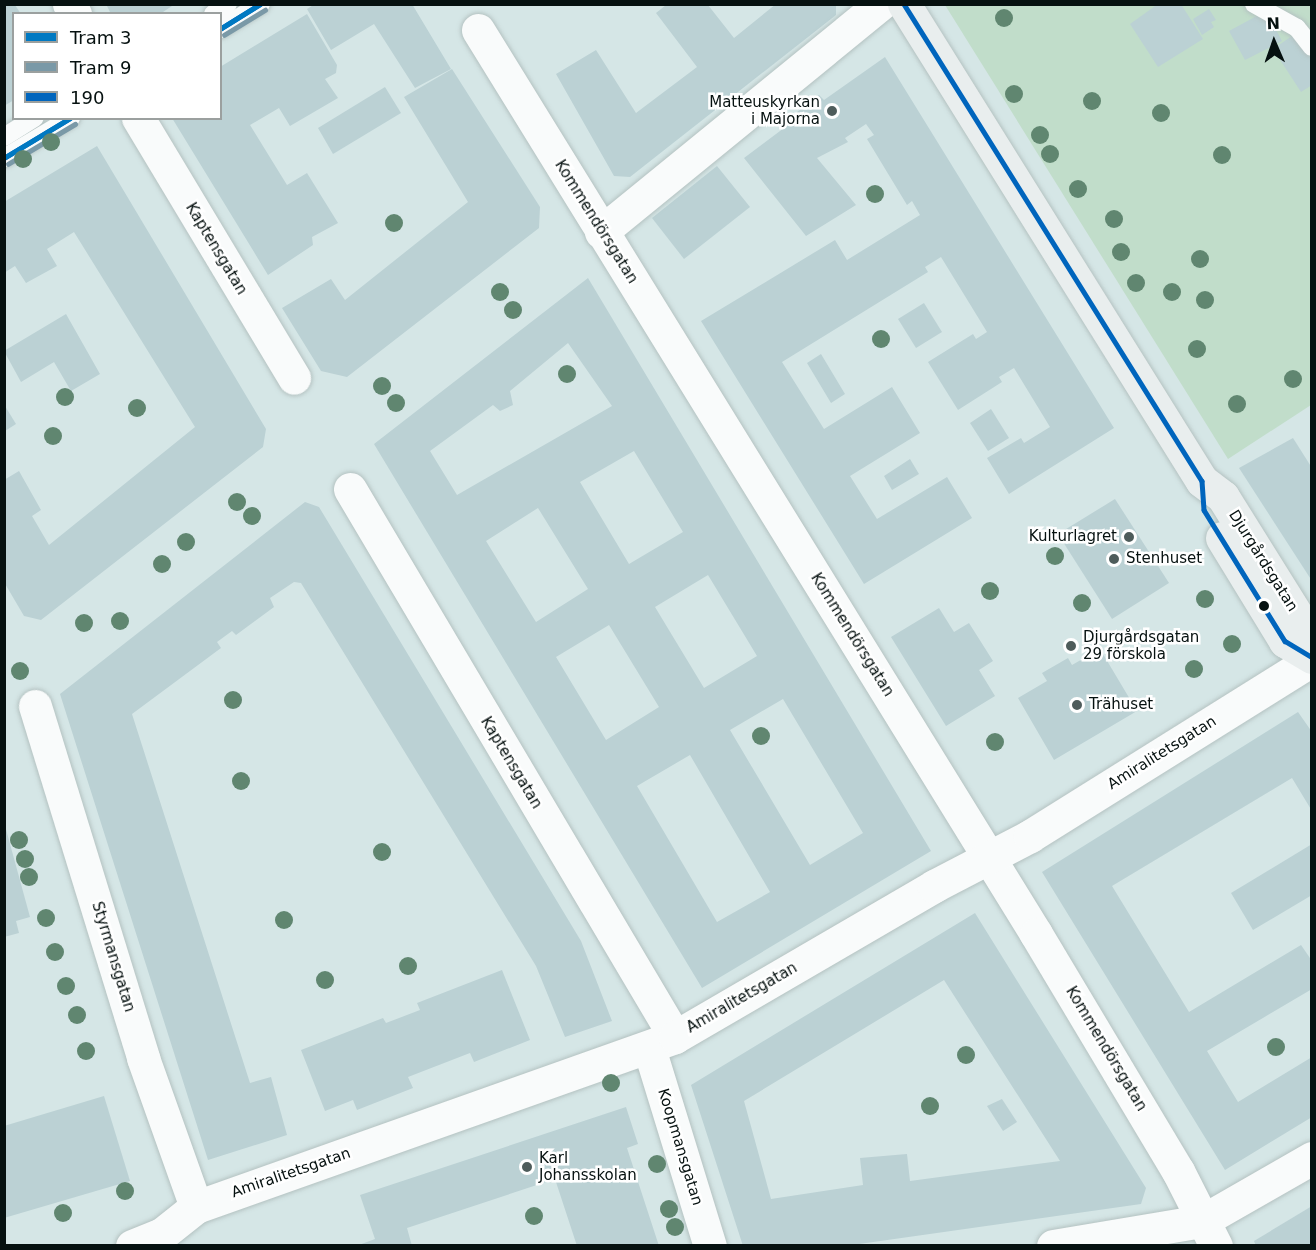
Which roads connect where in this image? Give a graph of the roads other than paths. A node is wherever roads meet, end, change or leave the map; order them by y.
1 (261, 4) edge
2 (881, 4) edge
3 (904, 4) edge
4 (1254, 4) edge
5 (222, 28) edge
6 (478, 30) dead end
7 (1311, 47) edge
8 (32, 120) edge
9 (68, 120) edge
10 (139, 120) edge
11 (4, 137) edge
12 (4, 158) edge
13 (601, 232) junction
14 (294, 378) dead end
15 (1202, 481) junction
16 (350, 489) dead end
17 (1311, 650) edge
18 (1311, 658) edge
19 (35, 706) dead end
20 (988, 856) junction
21 (662, 1042) junction
22 (1311, 1158) edge
23 (196, 1206) junction
24 (1209, 1233) edge
25 (132, 1245) edge
26 (710, 1245) edge
27 (1053, 1245) edge

1 - 5 lane
2 - 13 street
3 - 15 street, Djurgårdsgatan
4 - 7 lane
6 - 13 street, Kommendörsgatan
8 - 11 lane
9 - 12 lane
10 - 14 street, Kaptensgatan
13 - 20 street, Kommendörsgatan
15 - 17 street, Djurgårdsgatan
15 - 18 street, Djurgårdsgatan
16 - 21 street, Kaptensgatan
18 - 20 street, Amiralitetsgatan
19 - 23 street, Styrmansgatan
20 - 21 street, Amiralitetsgatan
20 - 24 street, Kommendörsgatan
21 - 23 street, Amiralitetsgatan
21 - 26 street, Koopmansgatan
22 - 24 street
23 - 25 street, Amiralitetsgatan
24 - 27 street

